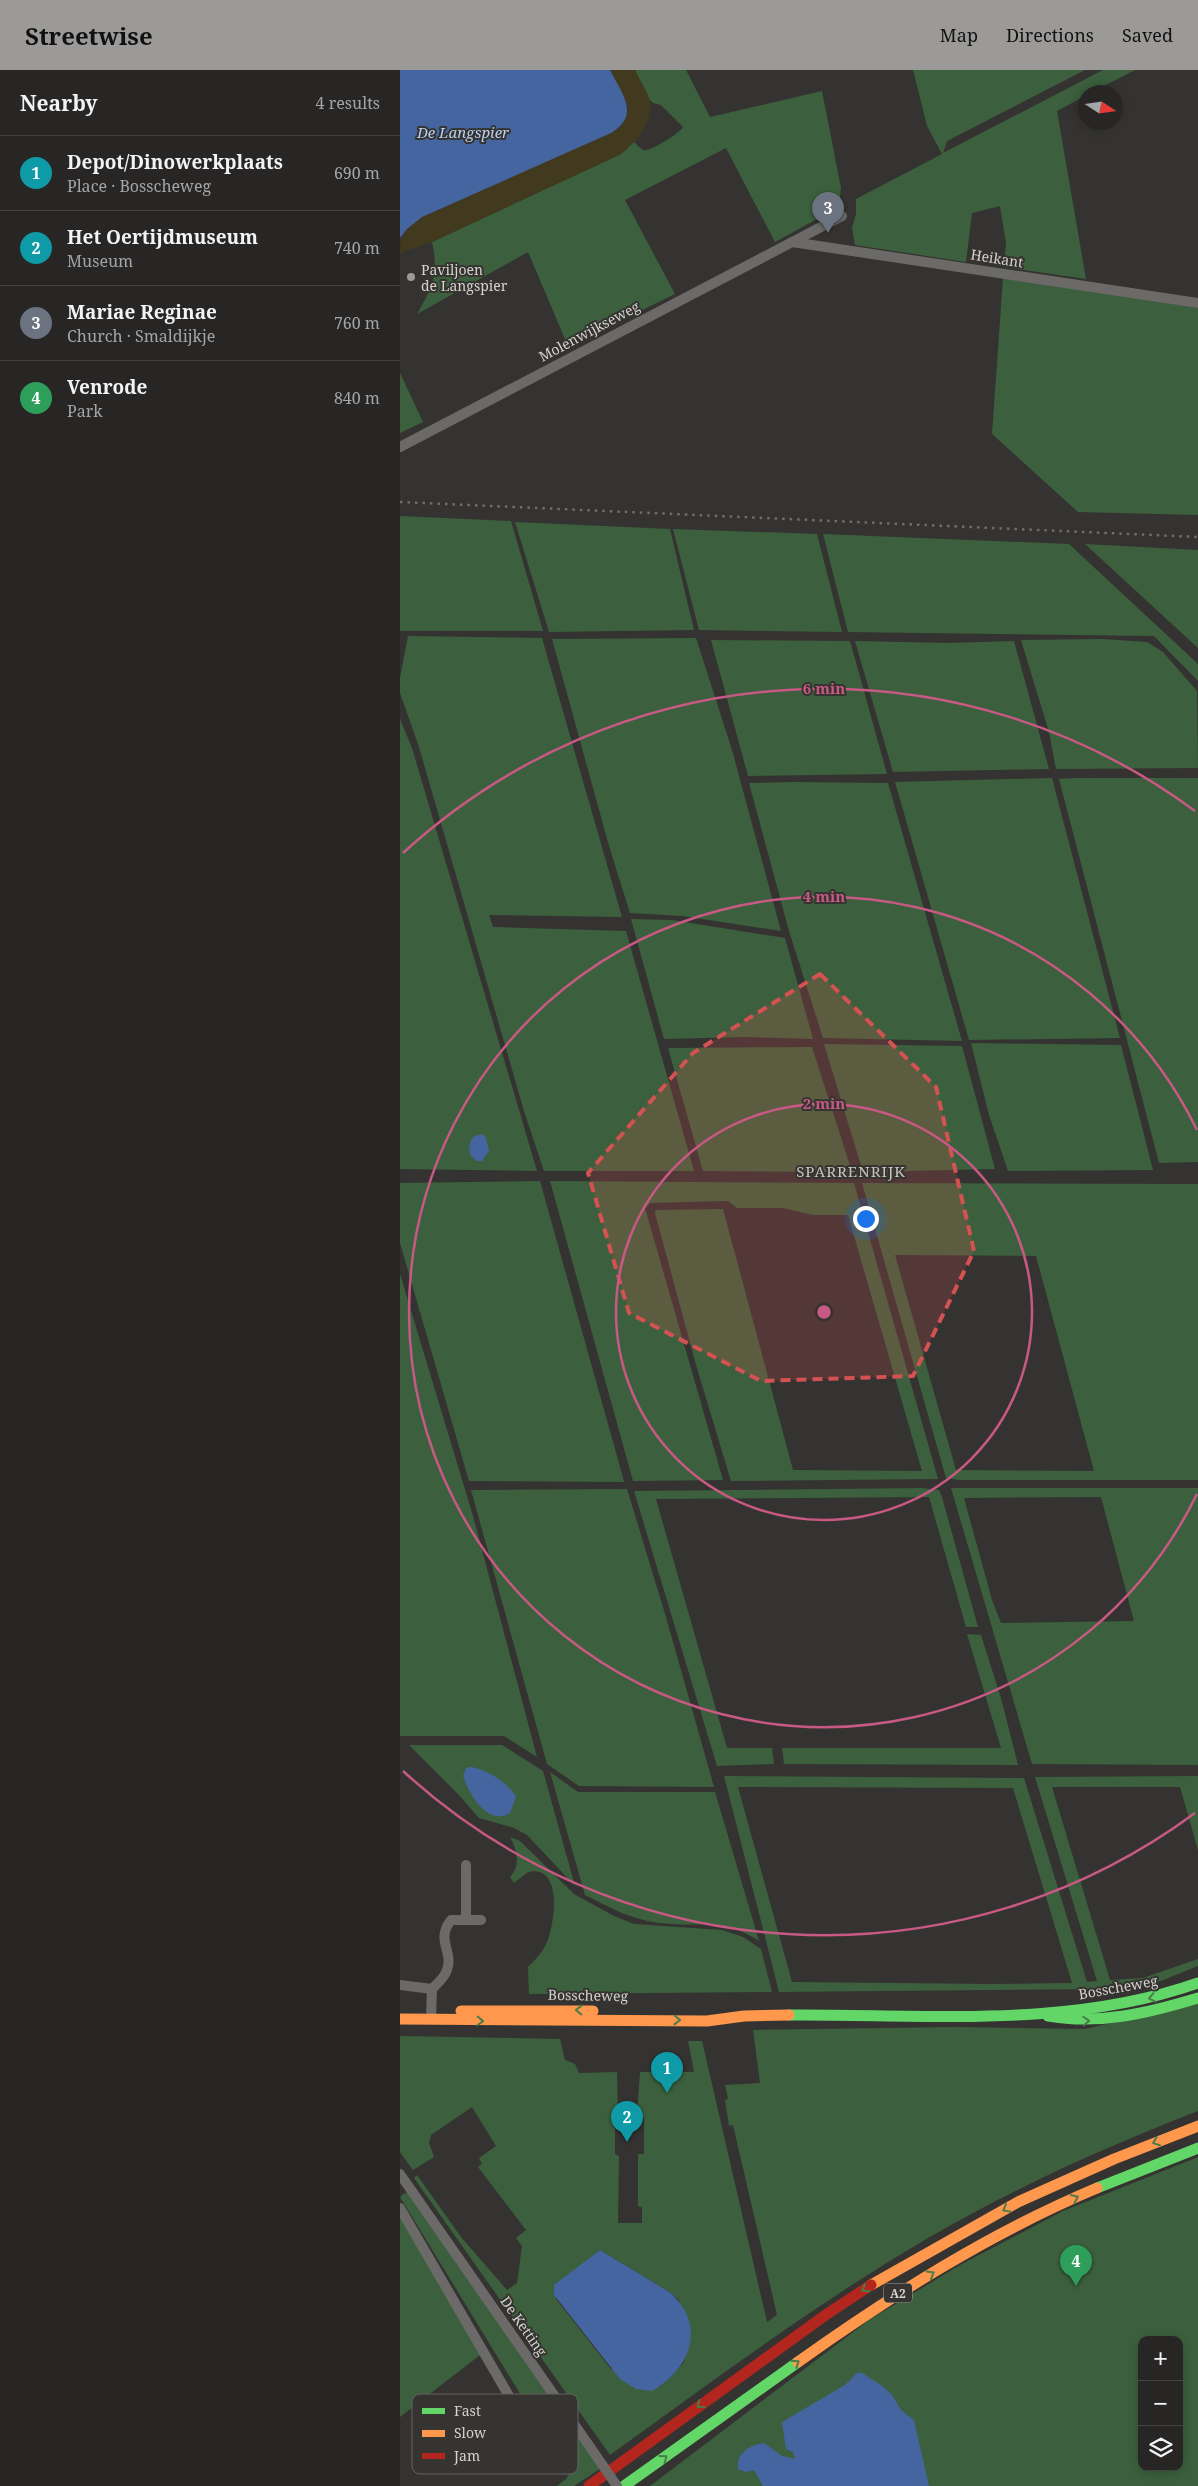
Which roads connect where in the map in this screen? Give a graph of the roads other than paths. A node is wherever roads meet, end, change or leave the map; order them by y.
1 (842, 216) dead end
2 (792, 242) junction
3 (1198, 303) edge
4 (400, 447) edge
5 (466, 1865) dead end
6 (466, 1920) junction
7 (481, 1920) dead end
8 (1198, 1983) edge
9 (400, 1985) edge
10 (432, 1989) junction
11 (1198, 1998) edge
12 (400, 2011) edge
13 (1042, 2014) junction
14 (431, 2015) junction
15 (400, 2019) edge
16 (1198, 2114) edge
17 (1198, 2126) edge
18 (1198, 2148) edge
19 (1114, 2159) junction
20 (400, 2174) edge
21 (403, 2186) edge
22 (400, 2208) edge
23 (508, 2394) edge
24 (552, 2394) edge
25 (578, 2430) edge
26 (589, 2486) edge
27 (617, 2486) edge
28 (624, 2486) edge

1 - 2 street, Molenwijkseweg
2 - 3 street, Heikant
2 - 4 street, Molenwijkseweg
5 - 6 street
6 - 7 street
6 - 10 street
8 -> 13 main road, Bosscheweg
9 - 10 street
10 - 14 street
13 -> 11 main road, Bosscheweg
12 - 14 main road, Bosscheweg
13 - 14 main road, Bosscheweg
14 - 15 main road, Bosscheweg
16 - 19 main road, A2
17 -> 19 main road, A2
28 -> 18 main road, A2
19 -> 26 main road, A2
20 - 21 street, De Ketting
21 - 24 street, De Ketting, bridge
22 - 23 street
25 - 27 street, De Ketting, bridge

